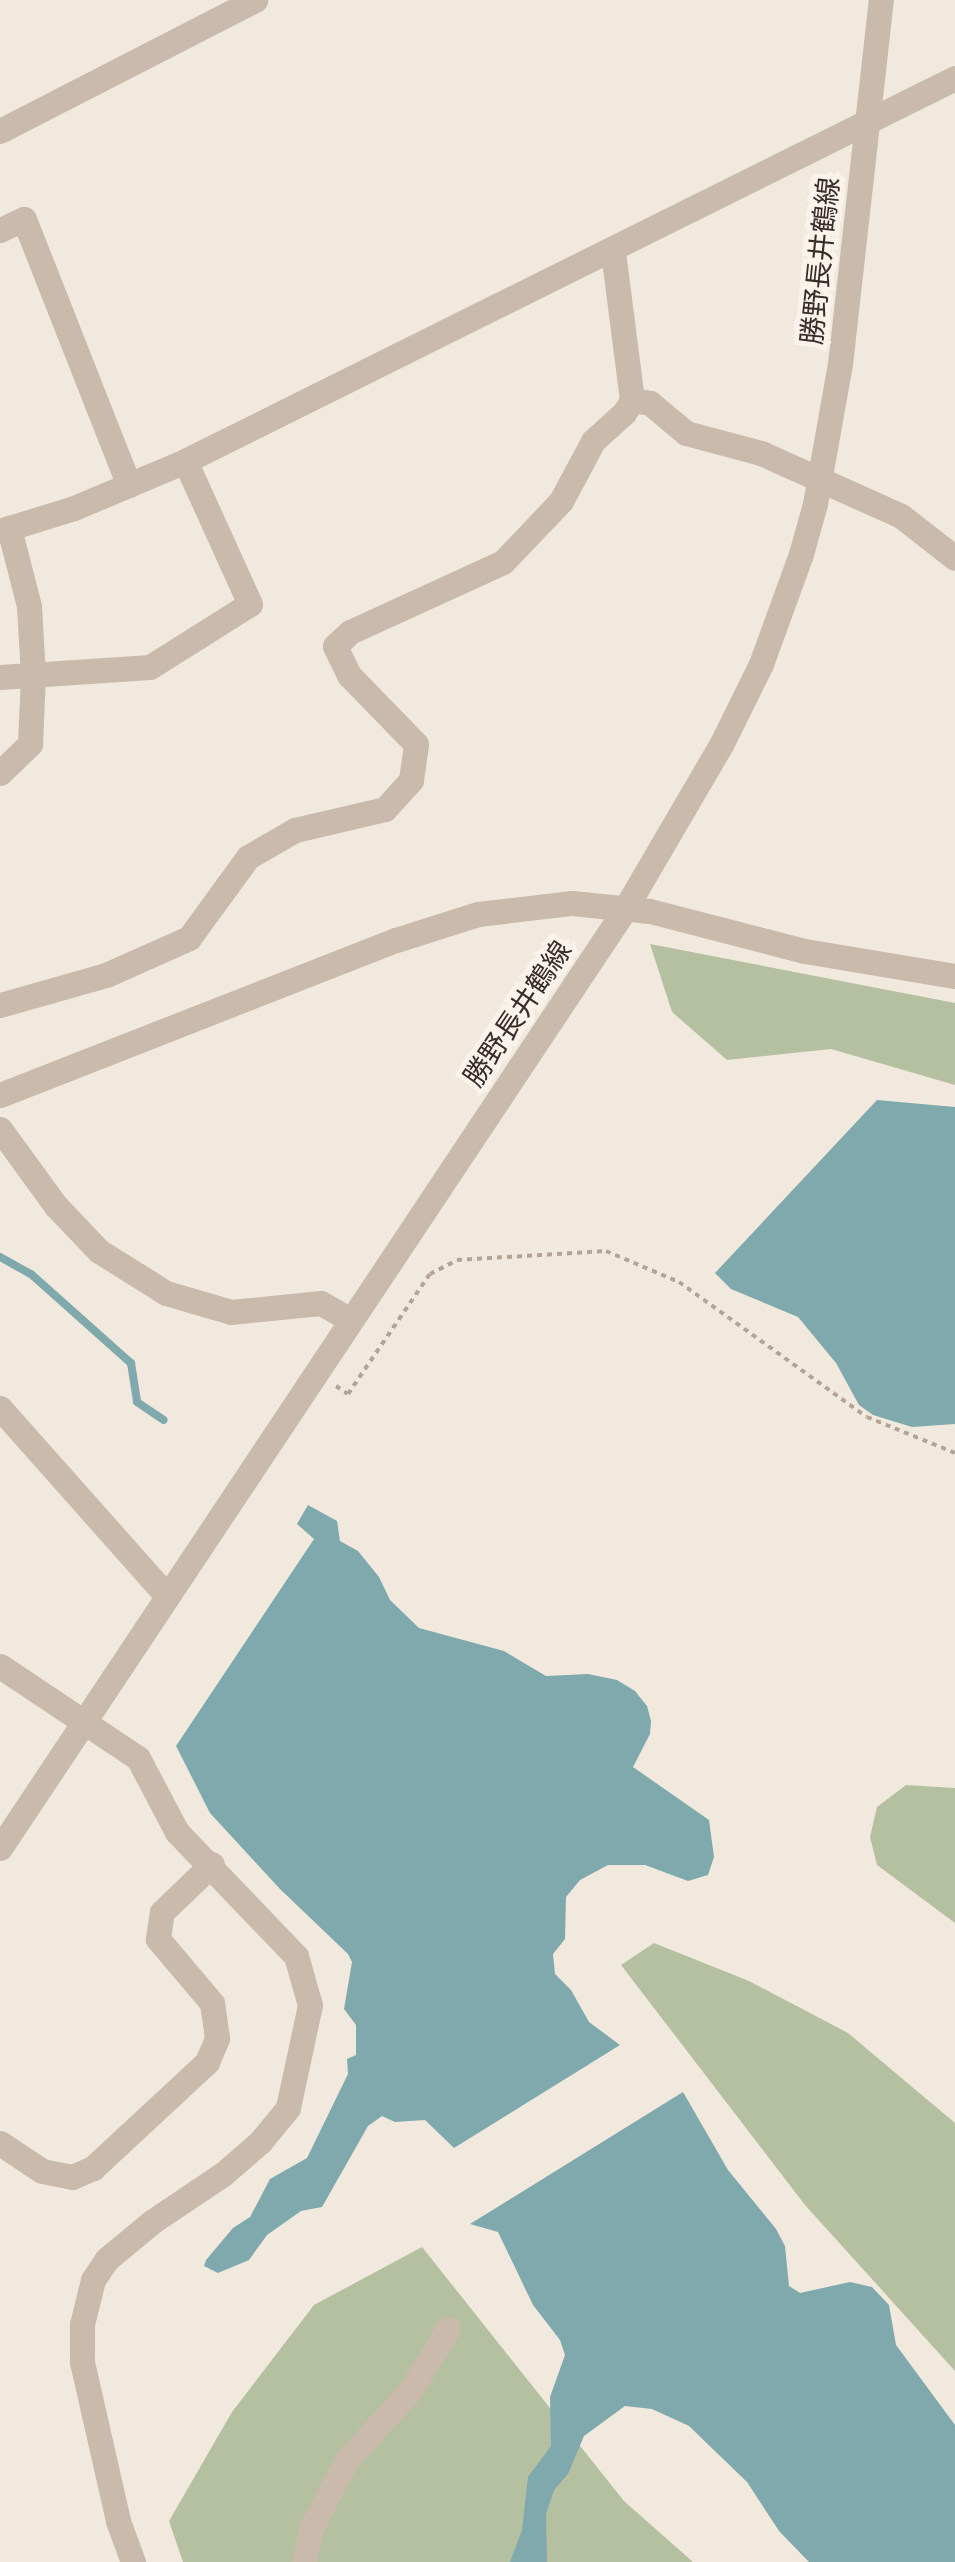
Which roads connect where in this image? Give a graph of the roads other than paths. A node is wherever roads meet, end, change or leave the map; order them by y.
1 (255, 0) edge
2 (880, 0) edge
3 (955, 78) edge
4 (865, 124) junction
5 (0, 132) edge
6 (0, 230) edge
7 (613, 252) junction
8 (632, 400) junction
9 (186, 462) junction
10 (129, 485) junction
11 (4, 529) edge
12 (955, 558) edge
13 (33, 674) junction
14 (0, 677) edge
15 (0, 774) edge
16 (625, 909) junction
17 (955, 976) edge
18 (0, 1005) edge
19 (0, 1094) edge
20 (0, 1129) edge
21 (349, 1319) junction
22 (0, 1408) edge
23 (166, 1594) junction
24 (0, 1666) edge
25 (85, 1721) junction
26 (0, 1848) edge
27 (212, 1864) junction
28 (0, 2143) edge
29 (448, 2329) dead end
30 (133, 2562) edge
31 (304, 2562) edge

1 - 5 street
2 - 4 street, 勝野長井鶴線
3 - 4 street
4 - 7 street
4 - 16 street, 勝野長井鶴線, bridge
6 - 10 street
7 - 8 street
7 - 9 street
8 - 12 street
8 - 18 street
9 - 10 street
9 - 13 street
10 - 11 street
11 - 13 street
13 - 14 street
13 - 15 street
16 - 17 street
16 - 19 street
16 - 21 street, 勝野長井鶴線
20 - 21 street
21 - 23 street, 勝野長井鶴線
22 - 23 street
23 - 25 street, 勝野長井鶴線
24 - 25 street
25 - 26 street, 勝野長井鶴線
25 - 27 street
27 - 28 street
27 - 30 street
29 - 31 street

